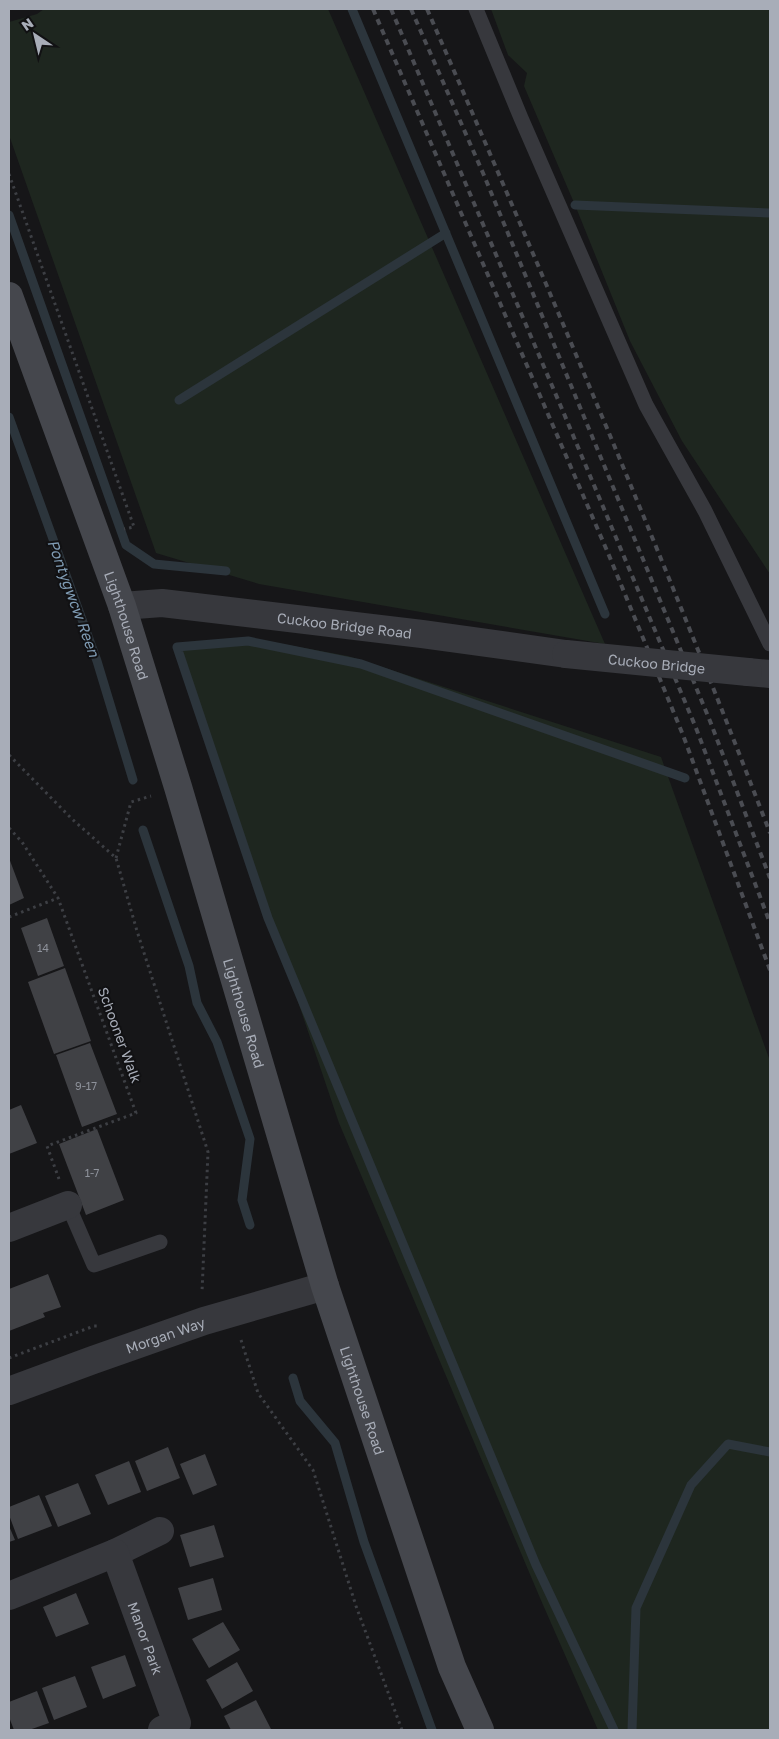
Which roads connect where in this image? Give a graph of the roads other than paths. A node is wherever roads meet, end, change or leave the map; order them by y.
1 (476, 9) edge
2 (9, 296) edge
3 (122, 606) junction
4 (770, 644) edge
5 (566, 654) joint
6 (759, 673) edge
7 (68, 1205) joint
8 (9, 1228) edge
9 (160, 1242) dead end
10 (325, 1286) junction
11 (9, 1391) edge
12 (160, 1531) dead end
13 (115, 1553) junction
14 (10, 1596) edge
15 (173, 1728) edge
16 (480, 1730) edge

1 - 4 lane
2 - 3 main road, Lighthouse Road
3 - 5 street, Cuckoo Bridge Road
3 - 10 main road, Lighthouse Road
5 - 6 street, Cuckoo Bridge, bridge
7 - 8 street
7 - 9 lane
10 - 11 street, Morgan Way
10 - 16 main road, Lighthouse Road
12 - 13 street
13 - 14 street
13 - 15 street, Manor Park

